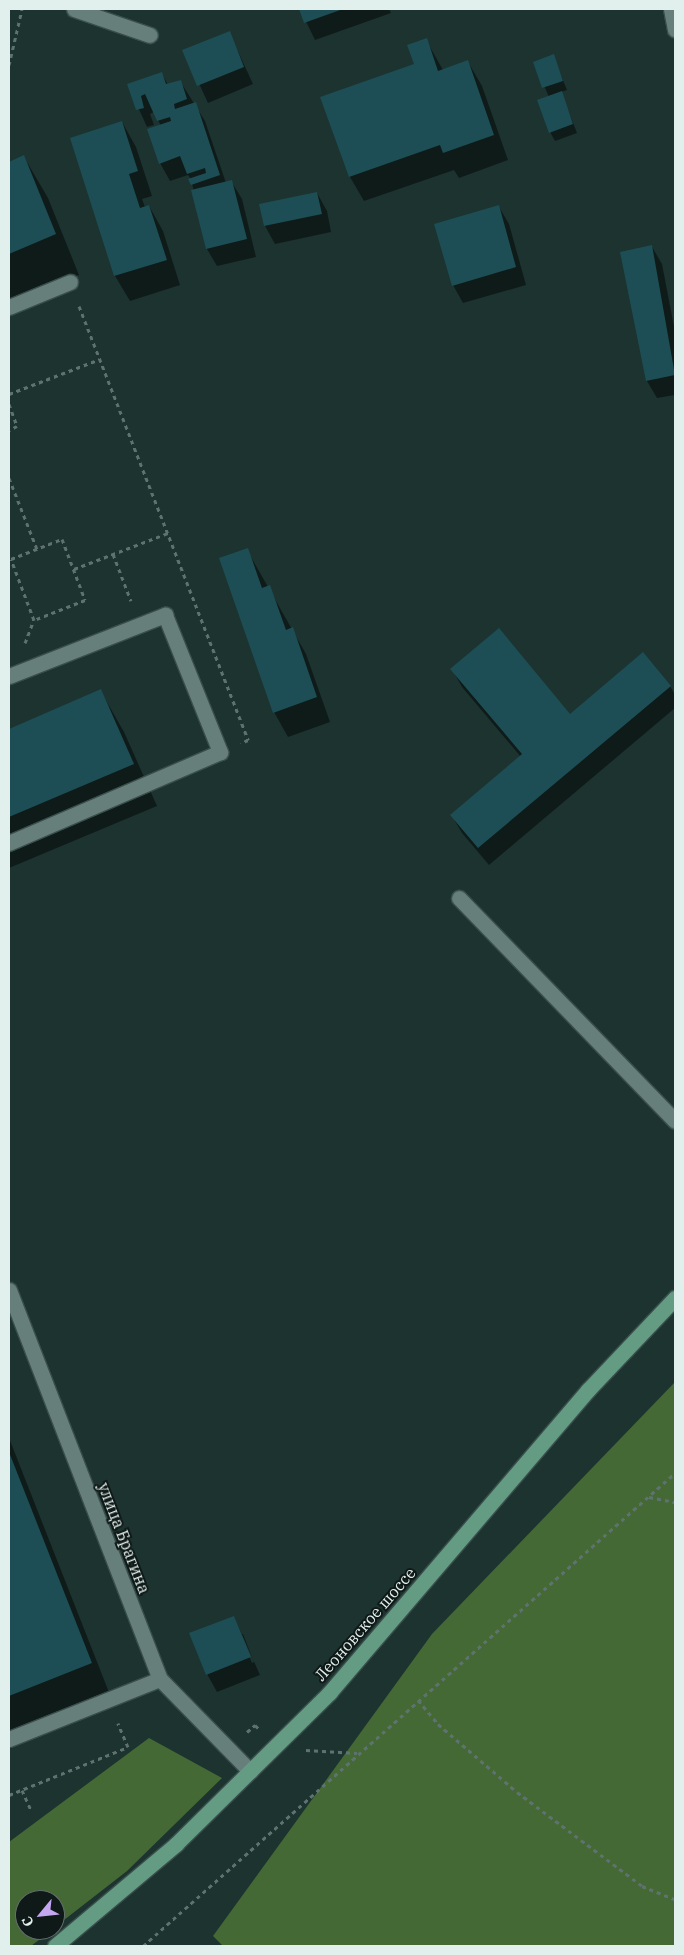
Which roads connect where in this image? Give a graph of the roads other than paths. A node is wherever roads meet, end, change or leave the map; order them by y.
1 (74, 9) edge
2 (671, 9) edge
3 (675, 30) edge
4 (150, 35) dead end
5 (70, 282) road end
6 (9, 307) edge
7 (9, 676) edge
8 (9, 843) edge
9 (459, 898) dead end
10 (675, 1121) edge
11 (9, 1290) edge
12 (675, 1298) edge
13 (14, 1318) edge
14 (160, 1679) junction
15 (9, 1739) edge
16 (250, 1772) junction
17 (55, 1946) edge

1 - 4 street
2 - 3 street
5 - 6 street
7 - 8 street
9 - 10 street
11 - 13 street, улица Брагина
12 - 16 main road, Леоновское шоссе
13 - 14 street, улица Брагина
14 - 15 street
14 - 16 street, улица Брагина
16 - 17 main road, Леоновское шоссе

